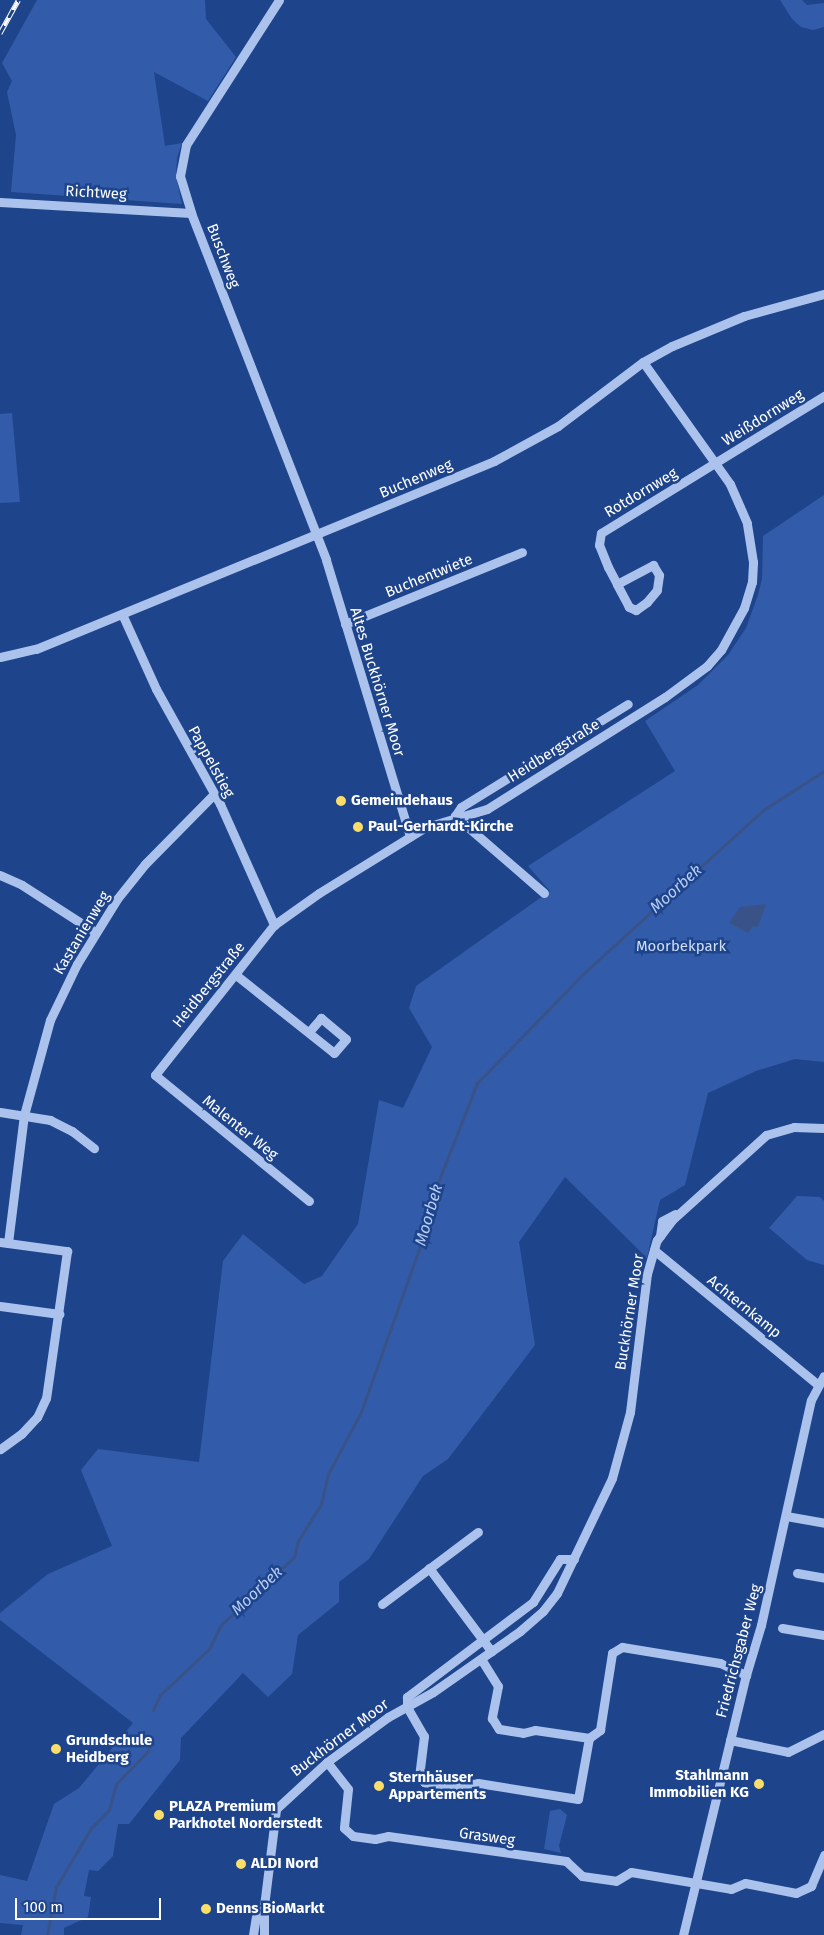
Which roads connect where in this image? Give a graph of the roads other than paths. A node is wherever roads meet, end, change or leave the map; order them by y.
1 (279, 0) edge
2 (0, 202) edge
3 (191, 212) junction
4 (824, 294) edge
5 (643, 362) junction
6 (824, 396) edge
7 (716, 463) junction
8 (317, 536) junction
9 (522, 552) dead end
10 (617, 584) junction
11 (122, 614) junction
12 (345, 624) junction
13 (0, 657) edge
14 (628, 704) dead end
15 (214, 794) junction
16 (455, 816) junction
17 (410, 837) junction
18 (0, 875) edge
19 (544, 893) dead end
20 (274, 925) junction
21 (95, 932) junction
22 (236, 975) junction
23 (309, 1032) dead end
24 (155, 1074) joint
25 (0, 1112) edge
26 (24, 1115) junction
27 (824, 1128) edge
28 (94, 1148) dead end
29 (308, 1201) dead end
30 (4, 1243) edge
31 (654, 1250) junction
32 (0, 1306) edge
33 (59, 1314) junction
34 (824, 1376) edge
35 (817, 1384) junction
36 (0, 1449) edge
37 (786, 1516) junction
38 (824, 1523) edge
39 (478, 1532) dead end
40 (574, 1559) junction
41 (429, 1568) junction
42 (797, 1573) dead end
43 (824, 1578) edge
44 (540, 1594) junction
45 (551, 1602) junction
46 (382, 1604) dead end
47 (782, 1628) dead end
48 (824, 1635) edge
49 (482, 1639) junction
50 (491, 1651) junction
51 (481, 1659) junction
52 (746, 1675) junction
53 (407, 1707) junction
54 (824, 1734) edge
55 (589, 1738) junction
56 (730, 1740) junction
57 (327, 1762) junction
58 (824, 1855) edge
59 (695, 1882) junction
60 (264, 1906) junction
61 (253, 1935) edge
62 (264, 1935) edge
63 (683, 1935) edge

1 - 3 street, Buschweg
2 - 3 street, Richtweg
3 - 8 street, Buschweg
4 - 5 street, Buchenweg
5 - 7 street, Heidbergstraße
5 - 8 street, Buchenweg
6 - 7 street, Weißdornweg
7 - 10 street, Rotdornweg
7 - 16 street, Heidbergstraße
8 - 11 street, Buchenweg
8 - 12 street, Altes Buckhörner Moor
9 - 12 street, Buchentwiete
10 - 10 street, Rotdornweg
11 - 13 street, Buchenweg
11 - 15 street, Pappelstieg
12 - 17 street, Altes Buckhörner Moor
14 - 16 street
15 - 20 street, Pappelstieg
15 - 21 street, Kastanienweg
16 - 17 street, Heidbergstraße
16 - 19 street
17 - 20 street, Heidbergstraße
18 - 21 street
20 - 22 street, Heidbergstraße
21 - 26 street, Kastanienweg
22 - 23 street
22 - 24 street, Heidbergstraße
24 - 29 street, Malenter Weg
25 - 26 street
26 - 28 street
26 - 30 street, Kastanienweg
27 - 31 street, Buckhörner Moor
30 - 33 street
31 - 35 street, Achternkamp
31 - 40 street, Buckhörner Moor
32 - 33 street
33 - 36 street
34 - 35 street, Friedrichsgaber Weg
35 - 37 street, Friedrichsgaber Weg
37 - 38 street
37 - 52 street, Friedrichsgaber Weg
39 - 41 street
40 - 44 street, Buckhörner Moor
40 - 45 street, Buckhörner Moor
41 - 46 street
41 - 49 street
42 - 43 street
44 - 45 street
44 - 49 street, Buckhörner Moor
45 - 50 street, Buckhörner Moor
47 - 48 street
49 - 50 street
49 - 53 street, Buckhörner Moor
50 - 51 street, Buckhörner Moor
51 - 53 street, Buckhörner Moor
51 - 55 street
52 - 55 street
52 - 56 street, Friedrichsgaber Weg
53 - 55 street
53 - 57 street, Buckhörner Moor
54 - 56 street
56 - 59 street, Friedrichsgaber Weg
57 - 59 street, Grasweg
57 - 60 street, Buckhörner Moor
58 - 59 street
59 - 63 street, Friedrichsgaber Weg
60 - 61 street, Buckhörner Moor
60 - 62 street, Buckhörner Moor

